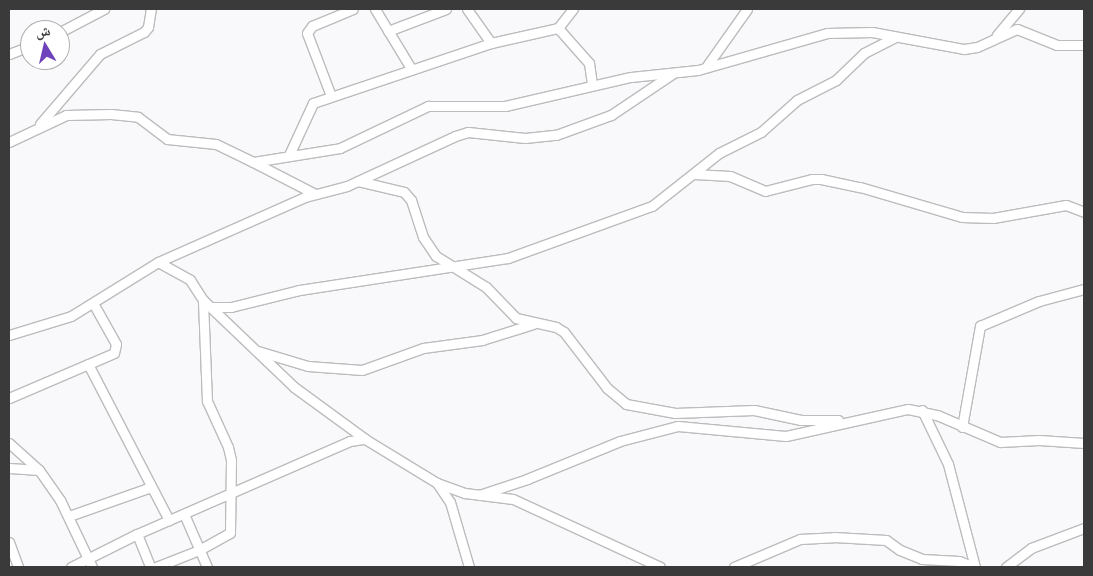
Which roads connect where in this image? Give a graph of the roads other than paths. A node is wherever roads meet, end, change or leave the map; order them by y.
1 (104, 9) edge
2 (151, 9) edge
3 (352, 9) edge
4 (375, 9) edge
5 (446, 9) edge
6 (467, 9) edge
7 (573, 9) edge
8 (747, 9) edge
9 (1015, 10) edge
10 (70, 27) edge
11 (558, 28) junction
12 (388, 31) junction
13 (893, 38) junction
14 (994, 38) junction
15 (491, 43) junction
16 (1084, 45) edge
17 (706, 67) junction
18 (412, 70) junction
19 (674, 72) junction
20 (592, 85) junction
21 (331, 96) junction
22 (36, 128) junction
23 (9, 142) edge
24 (288, 155) junction
25 (253, 162) junction
26 (694, 174) junction
27 (358, 182) junction
28 (315, 194) junction
29 (1084, 212) edge
30 (158, 262) junction
31 (449, 266) junction
32 (1084, 289) edge
33 (203, 300) junction
34 (92, 304) junction
35 (211, 307) junction
36 (534, 324) junction
37 (9, 330) edge
38 (20, 331) junction
39 (9, 335) edge
40 (255, 350) junction
41 (88, 364) junction
42 (9, 398) edge
43 (922, 410) junction
44 (853, 420) junction
45 (962, 427) junction
46 (365, 439) junction
47 (9, 443) edge
48 (1084, 443) edge
49 (9, 468) edge
50 (39, 470) junction
51 (437, 483) junction
52 (151, 487) junction
53 (232, 493) junction
54 (478, 495) junction
55 (184, 514) junction
56 (69, 516) junction
57 (169, 520) junction
58 (1084, 528) edge
59 (137, 534) junction
60 (9, 542) edge
61 (199, 550) junction
62 (92, 563) edge
63 (18, 567) edge
64 (71, 567) edge
65 (150, 567) edge
66 (156, 567) edge
67 (207, 567) edge
68 (469, 567) edge
69 (660, 567) edge
70 (734, 567) edge
71 (975, 567) edge
72 (1006, 567) edge

1 - 10 street
2 - 22 street
3 - 21 street
4 - 12 street
5 - 12 street
6 - 15 street
7 - 11 street
8 - 17 street
9 - 14 street
11 - 15 street
11 - 20 street
12 - 18 street
13 - 14 street
13 - 17 street
13 - 26 street
14 - 16 street
15 - 18 street
17 - 19 street
18 - 21 street
19 - 20 street
19 - 27 street
20 - 24 street
21 - 24 street
22 - 23 street
22 - 25 street
24 - 25 street
25 - 28 street
26 - 29 street
26 - 31 street
27 - 28 street
27 - 31 street
28 - 30 street
30 - 33 street
30 - 34 street
31 - 35 street
31 - 36 street
32 - 45 street
33 - 35 street
33 - 53 street
34 - 38 street
34 - 41 street
35 - 40 street
36 - 40 street
36 - 44 street
37 - 38 street
38 - 39 street
40 - 46 street
41 - 42 street
41 - 52 street
43 - 44 street
43 - 45 street
43 - 71 street
44 - 54 street
45 - 48 street
46 - 51 street
46 - 53 street
47 - 50 street
49 - 50 street
50 - 56 street
51 - 54 street
51 - 68 street
52 - 56 street
52 - 57 street
53 - 55 street
53 - 61 street
54 - 69 street
55 - 57 street
55 - 61 street
56 - 62 street
57 - 59 street
58 - 72 street
59 - 62 street
59 - 65 street
60 - 63 street
61 - 66 street
61 - 67 street
62 - 64 street
70 - 71 street

